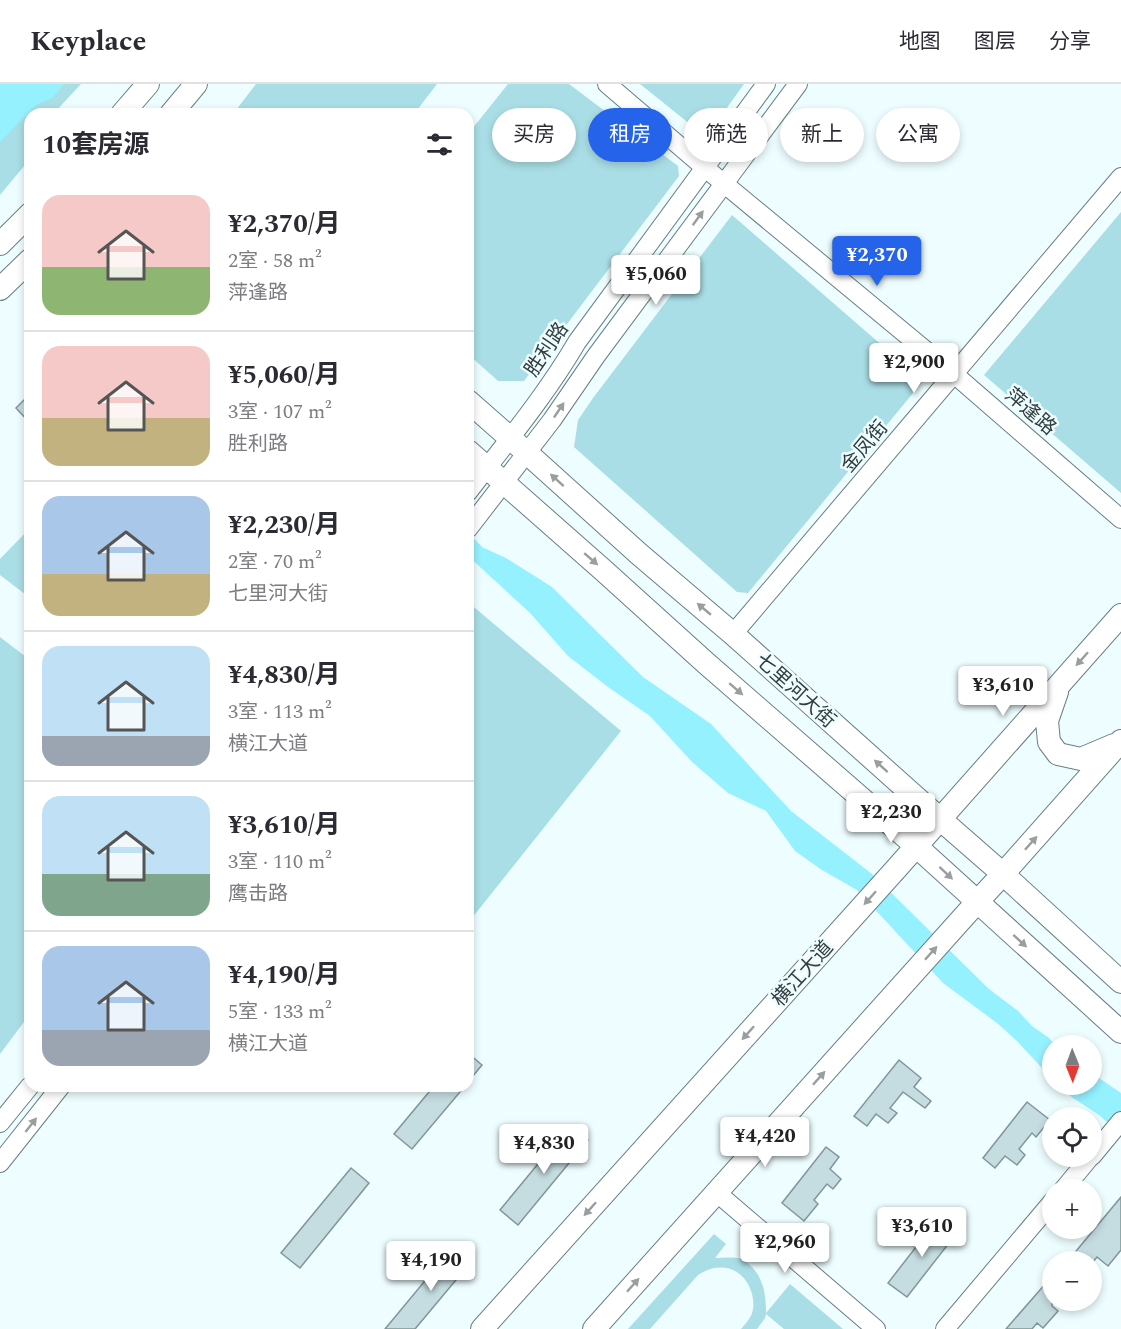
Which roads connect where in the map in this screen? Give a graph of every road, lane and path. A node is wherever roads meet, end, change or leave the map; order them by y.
1 (196, 84) edge
2 (607, 84) edge
3 (766, 84) edge
4 (798, 84) edge
5 (176, 108) edge
6 (704, 167) junction
7 (1121, 177) edge
8 (724, 183) junction
9 (24, 220) edge
10 (0, 244) edge
11 (24, 266) edge
12 (0, 289) edge
13 (577, 342) junction
14 (596, 356) junction
15 (954, 374) junction
16 (474, 406) edge
17 (509, 438) junction
18 (527, 453) junction
19 (474, 456) edge
20 (495, 475) junction
21 (474, 488) edge
22 (1121, 519) edge
23 (474, 521) edge
24 (1121, 615) edge
25 (733, 634) junction
26 (1059, 685) junction
27 (1120, 742) edge
28 (940, 819) junction
29 (916, 846) junction
30 (1003, 874) junction
31 (977, 902) junction
32 (1121, 982) edge
33 (1121, 1032) edge
34 (25, 1092) edge
35 (56, 1092) edge
36 (0, 1123) edge
37 (1116, 1127) edge
38 (1102, 1144) edge
39 (0, 1163) edge
40 (1083, 1167) edge
41 (1072, 1179) edge
42 (716, 1192) junction
43 (1042, 1215) edge
44 (482, 1329) edge
45 (594, 1329) edge
46 (876, 1329) edge
47 (945, 1329) edge

1 - 5 main road
2 - 6 street, 萍逢路
3 - 6 street, 胜利路
4 - 8 street
6 - 8 street, 萍逢路
6 - 13 street, 胜利路
7 - 15 street, 金凤街
14 -> 8 street
8 - 15 street, 萍逢路
9 - 10 main road
11 - 12 main road
13 - 14 street
13 - 17 street, 胜利路
18 -> 14 street
15 - 22 street, 萍逢路
15 - 25 street, 金凤街
16 - 17 main road, 七里河大街
17 - 18 main road, 七里河大街
17 - 20 street, 胜利路
18 - 20 street
25 -> 18 main road, 七里河大街
19 - 20 main road, 七里河大街
20 - 21 street, 胜利路
20 - 23 street
20 -> 29 main road, 七里河大街
24 -> 26 main road, 横江大道
28 -> 25 main road, 七里河大街
26 - 27 main road
26 - 28 main road, 横江大道
30 -> 27 main road
28 - 29 main road, 横江大道
28 - 30 main road, 七里河大街
29 -> 31 main road, 七里河大街
29 -> 44 main road, 横江大道
30 - 31 main road
30 - 32 main road, 七里河大街
31 -> 33 main road, 七里河大街
42 -> 31 main road
34 - 36 street
39 -> 35 street
37 - 38 street
40 - 41 street
45 -> 42 main road
42 - 46 street
43 - 47 street

